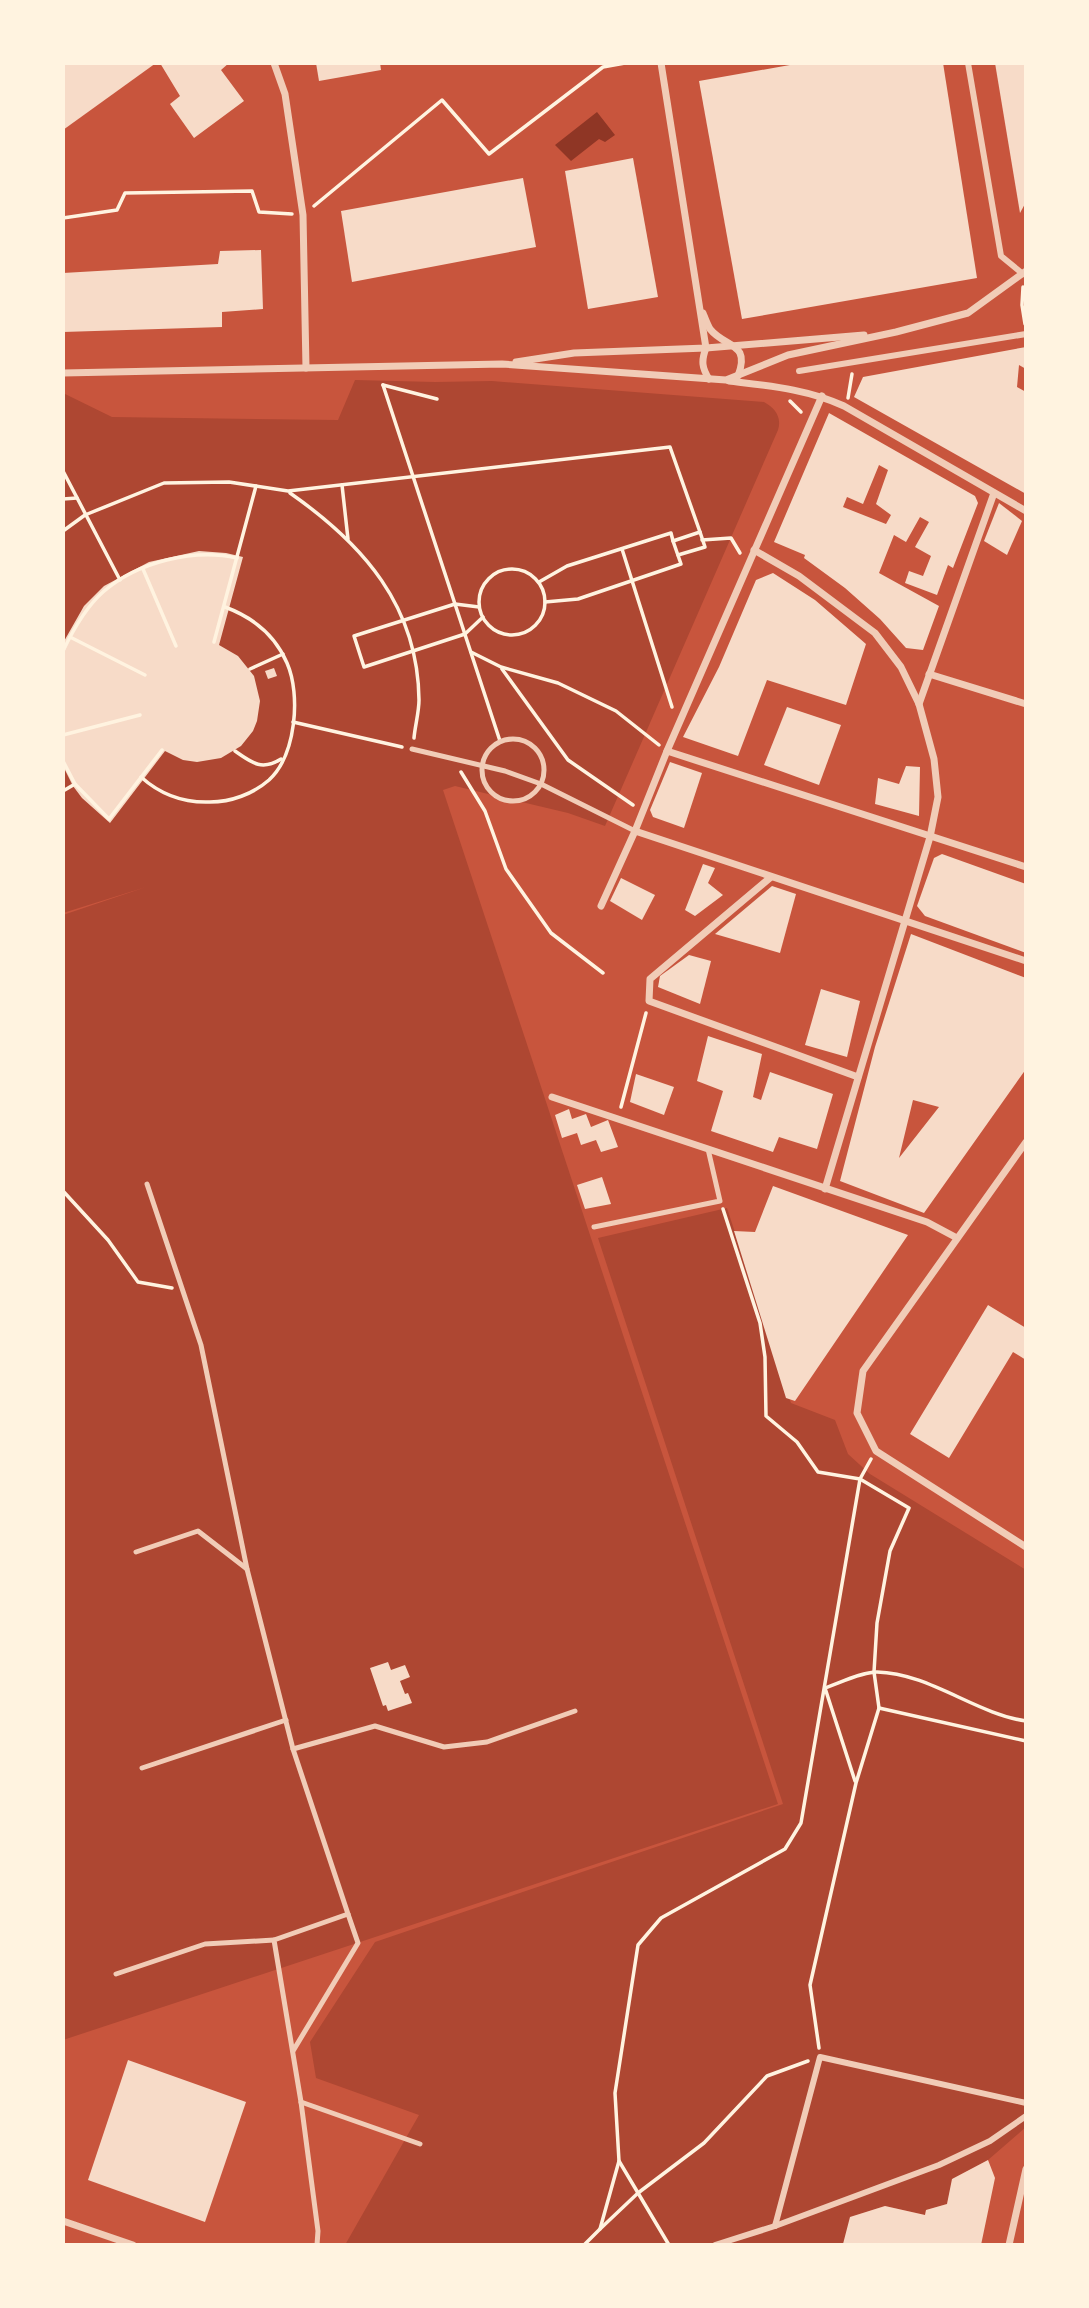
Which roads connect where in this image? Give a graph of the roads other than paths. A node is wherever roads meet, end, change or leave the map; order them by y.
1 (274, 63) edge
2 (661, 63) edge
3 (968, 63) edge
4 (1025, 272) edge
5 (699, 306) junction
6 (896, 332) junction
7 (1026, 332) edge
8 (734, 346) junction
9 (706, 348) junction
10 (502, 364) junction
11 (306, 368) junction
12 (799, 371) dead end
13 (63, 373) edge
14 (738, 376) junction
15 (709, 379) junction
16 (726, 380) junction
17 (822, 396) junction
18 (994, 493) junction
19 (1026, 511) edge
20 (754, 550) junction
21 (929, 674) junction
22 (919, 704) junction
23 (1026, 704) edge
24 (412, 749) road end
25 (667, 751) junction
26 (481, 766) junction
27 (541, 783) junction
28 (635, 831) junction
29 (930, 837) junction
30 (1026, 867) edge
31 (771, 877) junction
32 (601, 906) dead end
33 (905, 921) junction
34 (1026, 961) edge
35 (858, 1077) junction
36 (552, 1097) dead end
37 (1026, 1142) edge
38 (708, 1149) junction
39 (147, 1184) dead end
40 (825, 1189) junction
41 (594, 1227) dead end
42 (957, 1238) junction
43 (1026, 1548) edge
44 (136, 1552) dead end
45 (247, 1569) junction
46 (575, 1712) dead end
47 (286, 1720) junction
48 (293, 1749) junction
49 (142, 1768) dead end
50 (348, 1914) junction
51 (274, 1940) junction
52 (116, 1974) dead end
53 (293, 2051) junction
54 (301, 2102) junction
55 (1026, 2102) edge
56 (1026, 2116) edge
57 (420, 2144) dead end
58 (1026, 2169) edge
59 (63, 2221) edge
60 (775, 2226) junction
61 (724, 2242) junction
62 (133, 2245) edge
63 (317, 2245) edge
64 (715, 2245) edge
65 (737, 2245) edge
66 (1009, 2245) edge

1 - 11 street
2 - 5 street
3 - 4 street
4 - 6 street
5 - 8 street
5 - 9 street
6 - 8 street
6 - 14 street
7 - 12 street
8 - 9 street
8 - 14 street
9 - 10 street
9 - 15 street
10 - 11 street
10 - 15 street
11 - 13 street
14 - 16 street
15 - 16 street
16 - 17 street
17 - 18 street
17 - 20 street
18 - 19 street
18 - 21 street
20 - 22 street
20 - 25 street
21 - 22 street
21 - 23 street
22 - 29 street
24 - 26 lane
25 - 28 street
25 - 29 street
26 - 27 lane
26 - 27 lane
26 - 27 lane
27 - 28 lane
28 - 31 street
28 - 32 street
29 - 30 street
29 - 33 street
31 - 33 street
31 - 35 street
33 - 34 street
33 - 35 street
35 - 40 street
36 - 38 street
37 - 42 street
38 - 40 street
38 - 41 lane
39 - 45 lane
40 - 42 street
42 - 43 street
44 - 45 lane
45 - 47 lane
46 - 48 lane
47 - 48 lane
47 - 49 lane
48 - 50 lane
50 - 51 lane
50 - 53 lane
51 - 52 lane
51 - 53 lane
53 - 54 lane
54 - 57 lane
54 - 63 lane
55 - 60 street
56 - 60 street
58 - 66 street
59 - 62 street
60 - 61 street
61 - 64 street
61 - 65 street

